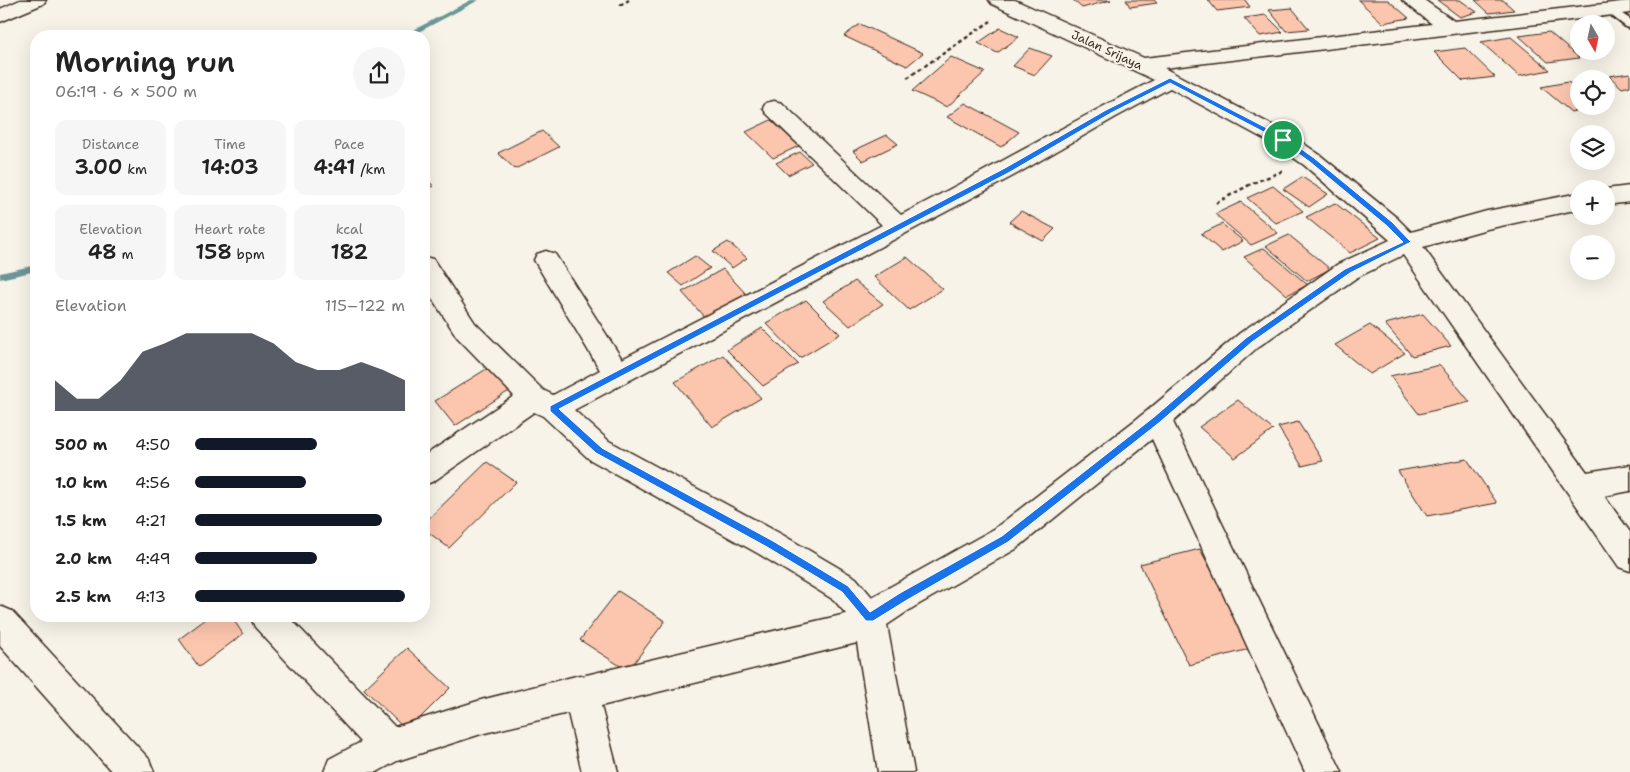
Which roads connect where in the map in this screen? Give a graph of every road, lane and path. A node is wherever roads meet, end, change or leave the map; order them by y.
1 (36, 0) edge
2 (629, 0) edge
3 (1412, 0) edge
4 (1565, 0) edge
5 (1007, 3) edge
6 (620, 5) dead end
7 (1620, 8) edge
8 (1580, 13) junction
9 (0, 16) edge
10 (1630, 25) edge
11 (1450, 28) junction
12 (1142, 66) junction
13 (907, 78) dead end
14 (1170, 80) junction
15 (774, 108) dead end
16 (1312, 160) junction
17 (1630, 194) edge
18 (1615, 196) edge
19 (1216, 203) dead end
20 (1570, 203) edge
21 (899, 227) junction
22 (1408, 242) junction
23 (546, 260) dead end
24 (430, 275) edge
25 (617, 374) junction
26 (543, 403) junction
27 (1157, 419) junction
28 (430, 469) edge
29 (1630, 478) edge
30 (1579, 487) junction
31 (1630, 557) edge
32 (869, 618) junction
33 (0, 622) edge
34 (272, 622) edge
35 (580, 692) junction
36 (389, 746) junction
37 (136, 772) edge
38 (342, 772) edge
39 (600, 772) edge
40 (896, 772) edge
41 (1324, 772) edge

1 - 9 street
2 - 6 path
3 - 11 street
4 - 8 street
5 - 12 street, Jalan Srijaya
5 - 13 path
7 - 8 street
7 - 10 lane
8 - 11 street
11 - 12 street
12 - 14 street, Jalan Srijaya
14 - 16 street, Jalan Srijaya
14 - 21 street
15 - 21 street
16 - 19 path
16 - 22 street, Jalan Srijaya
17 - 18 street
20 - 22 street
21 - 25 street
22 - 27 street
22 - 30 street, Jalan Srijaya
23 - 25 street
24 - 26 street
25 - 26 street
26 - 28 street
26 - 32 street
27 - 32 street
27 - 41 street
29 - 30 street
30 - 31 street, Jalan Srijaya
32 - 35 street
32 - 40 street
33 - 37 street
34 - 36 street
35 - 36 street
35 - 39 street
36 - 38 street

